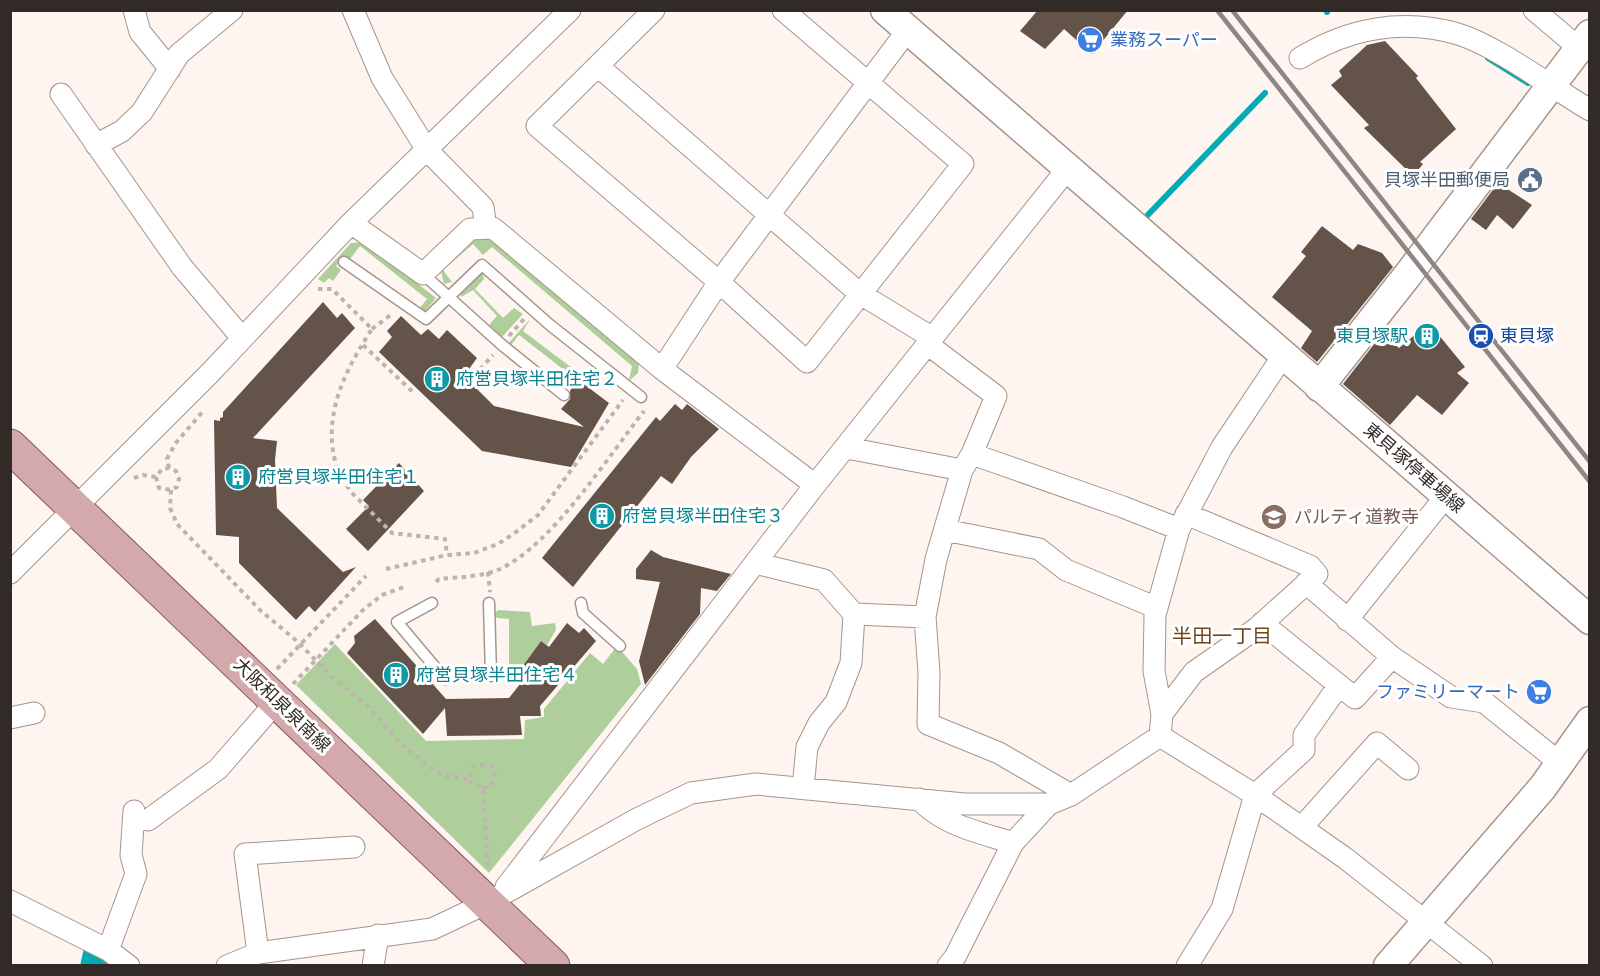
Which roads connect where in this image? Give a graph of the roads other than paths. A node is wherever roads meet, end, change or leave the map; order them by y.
1 (134, 10) edge
2 (232, 10) edge
3 (353, 10) edge
4 (570, 10) edge
5 (654, 10) edge
6 (783, 10) edge
7 (885, 10) edge
8 (1534, 10) edge
9 (908, 31) junction
10 (1584, 41) edge
11 (1300, 58) dead end
12 (598, 66) junction
13 (170, 69) junction
14 (867, 83) junction
15 (1549, 86) junction
16 (61, 94) dead end
17 (1590, 110) edge
18 (96, 145) junction
19 (427, 150) junction
20 (1068, 168) junction
21 (769, 214) junction
22 (351, 223) junction
23 (486, 228) junction
24 (344, 262) dead end
25 (423, 274) junction
26 (719, 282) junction
27 (859, 293) junction
28 (448, 297) junction
29 (243, 338) junction
30 (928, 340) junction
31 (1283, 356) junction
32 (662, 369) junction
33 (1319, 387) junction
34 (564, 395) dead end
35 (645, 401) road end
36 (10, 446) edge
37 (847, 448) junction
38 (967, 462) junction
39 (815, 485) junction
40 (1446, 496) junction
41 (74, 507) junction
42 (1182, 521) junction
43 (945, 530) junction
44 (755, 563) junction
45 (10, 573) edge
46 (1306, 583) junction
47 (432, 603) dead end
48 (489, 603) dead end
49 (581, 603) dead end
50 (1156, 608) junction
51 (854, 614) junction
52 (925, 617) junction
53 (1347, 620) junction
54 (1590, 620) edge
55 (1262, 623) junction
56 (620, 646) dead end
57 (1392, 657) junction
58 (491, 676) dead end
59 (445, 679) dead end
60 (1339, 685) junction
61 (280, 688) junction
62 (34, 713) dead end
63 (1162, 714) junction
64 (10, 718) edge
65 (1160, 736) junction
66 (1585, 737) edge
67 (1560, 763) junction
68 (1408, 769) dead end
69 (802, 788) junction
70 (1071, 795) junction
71 (1255, 795) junction
72 (919, 800) junction
73 (1049, 804) junction
74 (1302, 827) junction
75 (1013, 843) junction
76 (354, 847) dead end
77 (494, 899) junction
78 (10, 901) edge
79 (1427, 921) junction
80 (378, 935) junction
81 (108, 950) junction
82 (258, 954) junction
83 (956, 963) edge
84 (129, 966) edge
85 (227, 966) edge
86 (373, 966) edge
87 (553, 966) edge
88 (1187, 966) edge
89 (1389, 966) edge
90 (1482, 966) edge

1 - 13 street
2 - 13 street
3 - 19 street
4 - 19 street
5 - 12 street
6 - 14 street
7 - 9 street, 東貝塚停車場線
8 - 10 street
9 - 14 street
9 - 20 street, 東貝塚停車場線
10 - 15 street
11 - 15 street
12 - 21 street
12 - 26 street
13 - 18 street
14 - 21 street
14 - 27 street
15 - 17 street
15 - 33 street
16 - 18 street
18 - 29 street
19 - 22 street
19 - 23 street
20 - 30 street
20 - 31 street, 東貝塚停車場線
21 - 26 street
21 - 27 street
22 - 25 street
22 - 29 street
23 - 25 street
23 - 32 street
24 - 28 lane
25 - 28 lane
26 - 27 street
26 - 32 street
27 - 30 street
28 - 34 lane
28 - 35 lane
29 - 41 street
30 - 37 street
30 - 38 street
31 - 33 street, 東貝塚停車場線
31 - 42 street
32 - 39 street
33 - 40 street, 東貝塚停車場線
36 - 41 main road, 大阪和泉泉南線
37 - 38 street
37 - 39 street
38 - 42 street
38 - 43 street
39 - 44 street
40 - 53 street
40 - 54 street, 東貝塚停車場線
41 - 45 street
41 - 61 main road, 大阪和泉泉南線
42 - 46 street
42 - 50 street
43 - 50 street
43 - 52 street
44 - 51 street
44 - 77 street
46 - 53 street
46 - 55 street
47 - 59 lane
48 - 58 lane
49 - 56 lane
50 - 63 street
51 - 52 street
51 - 69 street
52 - 70 street
53 - 57 street
55 - 60 street
55 - 63 street
57 - 60 street
57 - 67 street
60 - 71 street
61 - 77 main road, 大阪和泉泉南線
61 - 81 street
62 - 64 street
63 - 65 street
65 - 70 street
65 - 71 street
66 - 67 street
67 - 79 street
68 - 74 street
69 - 72 street
69 - 77 street
70 - 73 street
71 - 74 street
71 - 88 street
72 - 73 street
72 - 75 street
73 - 75 street
74 - 79 street
75 - 83 street
76 - 82 street
77 - 80 street
77 - 87 main road, 大阪和泉泉南線
78 - 81 street
79 - 89 street
79 - 90 street
80 - 82 street
80 - 86 street
81 - 84 street
82 - 85 street

